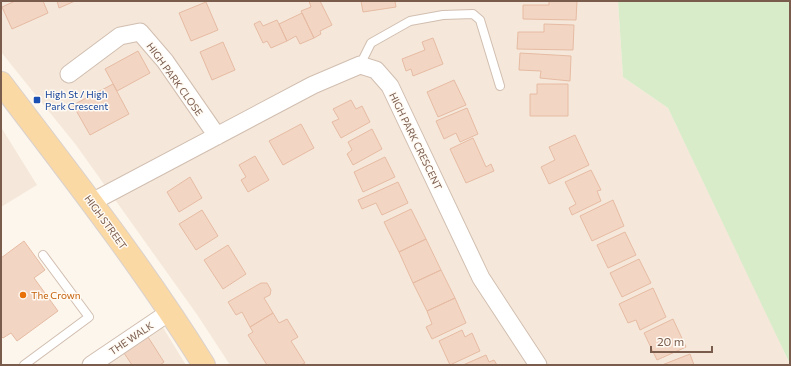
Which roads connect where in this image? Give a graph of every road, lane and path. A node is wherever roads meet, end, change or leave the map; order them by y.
1 (360, 65) junction
2 (69, 74) dead end
3 (1, 83) edge
4 (500, 86) dead end
5 (217, 136) junction
6 (92, 202) junction
7 (44, 255) dead end
8 (170, 311) junction
9 (24, 365) edge
10 (91, 365) edge
11 (204, 365) edge
12 (538, 365) edge

1 - 4 lane
1 - 5 street
1 - 12 street, HIGH PARK CRESCENT
2 - 5 street, HIGH PARK CLOSE
3 - 6 main road, HIGH STREET
5 - 6 street
6 - 8 main road, HIGH STREET
7 - 9 lane
8 - 10 street, THE WALK
8 - 11 main road, HIGH STREET

